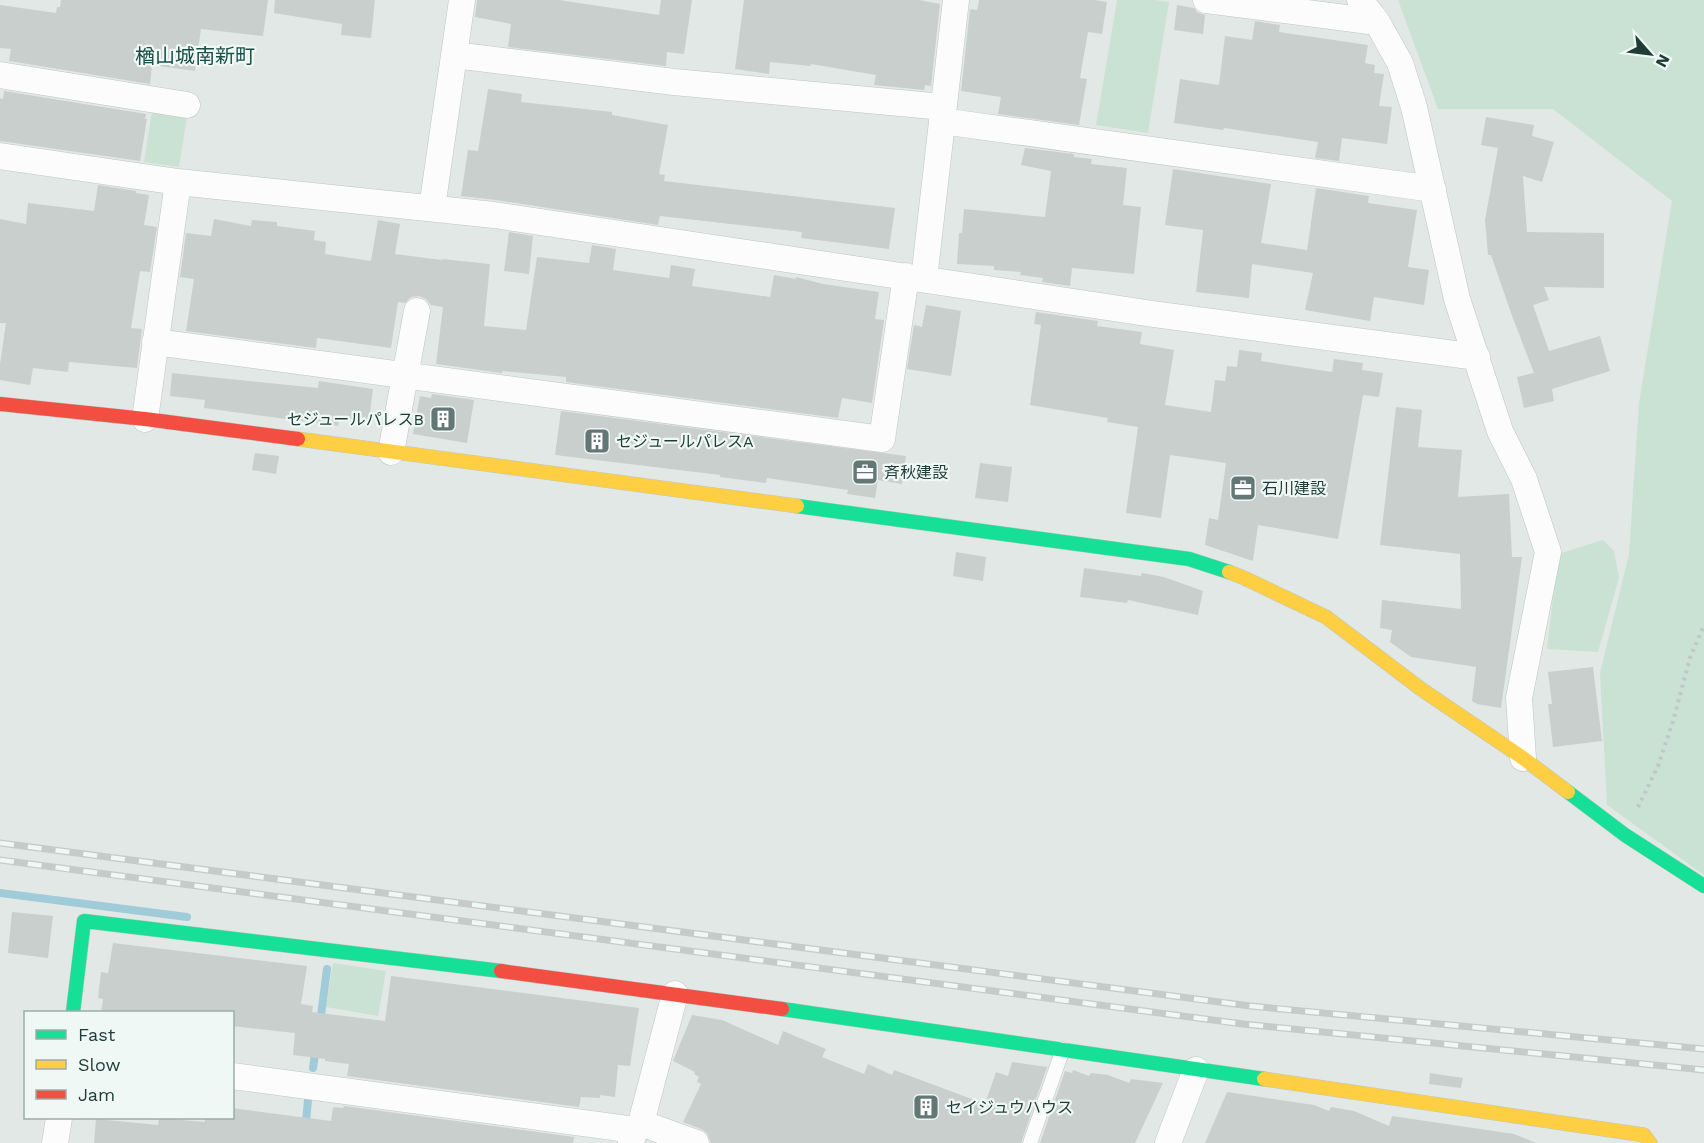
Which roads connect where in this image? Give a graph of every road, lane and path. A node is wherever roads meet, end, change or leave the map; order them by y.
1 (462, 0) edge
2 (956, 0) edge
3 (1206, 0) edge
4 (1360, 0) edge
5 (1377, 22) junction
6 (454, 55) junction
7 (0, 75) edge
8 (187, 105) dead end
9 (943, 114) junction
10 (0, 156) edge
11 (178, 182) junction
12 (1432, 189) junction
13 (432, 208) junction
14 (915, 277) junction
15 (417, 311) dead end
16 (155, 342) junction
17 (1477, 357) junction
18 (406, 375) junction
19 (0, 404) edge
20 (145, 420) junction
21 (391, 452) junction
22 (1704, 625) edge
23 (1523, 758) junction
24 (1625, 835) junction
25 (1704, 886) edge
26 (675, 994) junction
27 (73, 1011) edge
28 (1063, 1049) junction
29 (1196, 1070) junction
30 (234, 1076) edge
31 (59, 1119) edge
32 (636, 1132) edge
33 (56, 1143) edge
34 (696, 1143) edge
35 (1030, 1143) edge
36 (1168, 1143) edge
37 (1650, 1143) edge

1 - 6 street
2 - 9 street
3 - 5 street
4 - 5 street
5 - 12 street
6 - 9 street
6 - 13 street
7 - 8 street
9 - 12 street
9 - 14 street
10 - 11 street
11 - 13 street
11 - 16 street
12 - 17 street
13 - 14 street
14 - 17 street
14 - 18 street
15 - 18 street
16 - 18 street
16 - 20 street
17 - 23 street
18 - 21 street
19 - 20 street
20 - 21 street
21 - 23 street
22 - 24 path
23 - 24 street
24 - 25 street
26 - 27 street
26 - 28 street
26 - 32 street
28 - 29 street
28 - 35 lane
29 - 36 street
29 - 37 street
30 - 32 street
31 - 33 street
32 - 34 street

